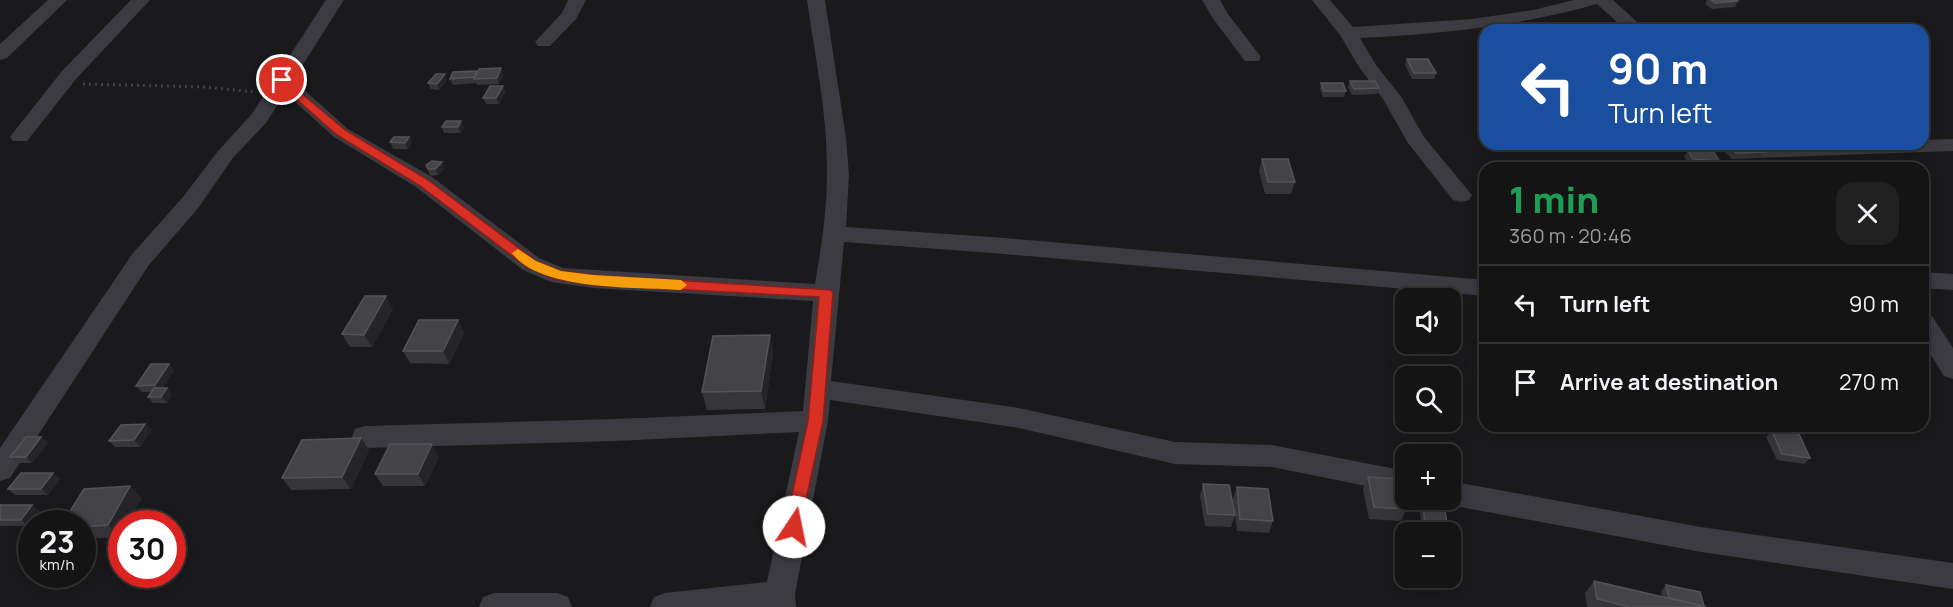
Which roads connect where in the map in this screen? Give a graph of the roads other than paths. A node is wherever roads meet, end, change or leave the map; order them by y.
1 (58, 0) edge
2 (141, 0) edge
3 (335, 0) edge
4 (577, 0) edge
5 (816, 0) edge
6 (1211, 0) edge
7 (1321, 0) edge
8 (1593, 0) edge
9 (1603, 0) edge
10 (1629, 24) edge
11 (1348, 33) junction
12 (544, 42) dead end
13 (0, 54) edge
14 (1252, 57) dead end
15 (278, 87) junction
16 (20, 137) dead end
17 (1929, 145) edge
18 (1953, 145) edge
19 (1753, 150) edge
20 (1766, 162) edge
21 (1461, 195) dead end
22 (834, 234) junction
23 (1929, 280) edge
24 (1953, 282) edge
25 (1479, 287) edge
26 (826, 293) junction
27 (1929, 331) edge
28 (1953, 369) edge
29 (819, 389) junction
30 (815, 421) junction
31 (365, 437) dead end
32 (0, 470) edge
33 (1395, 481) edge
34 (1461, 495) edge
35 (1953, 576) edge
36 (781, 601) edge
37 (681, 606) edge
38 (494, 607) edge
39 (557, 607) edge

1 - 13 street
2 - 16 street
3 - 15 street
4 - 12 street
5 - 22 street
6 - 14 street
7 - 11 street
8 - 11 street
9 - 10 street
11 - 21 street
15 - 26 street
15 - 32 street
17 - 18 street
19 - 20 street
22 - 25 street
22 - 26 street
23 - 24 street
26 - 29 street
27 - 28 street
29 - 30 street
29 - 33 street
30 - 31 street
30 - 36 street
34 - 35 street
36 - 37 street
38 - 39 street

